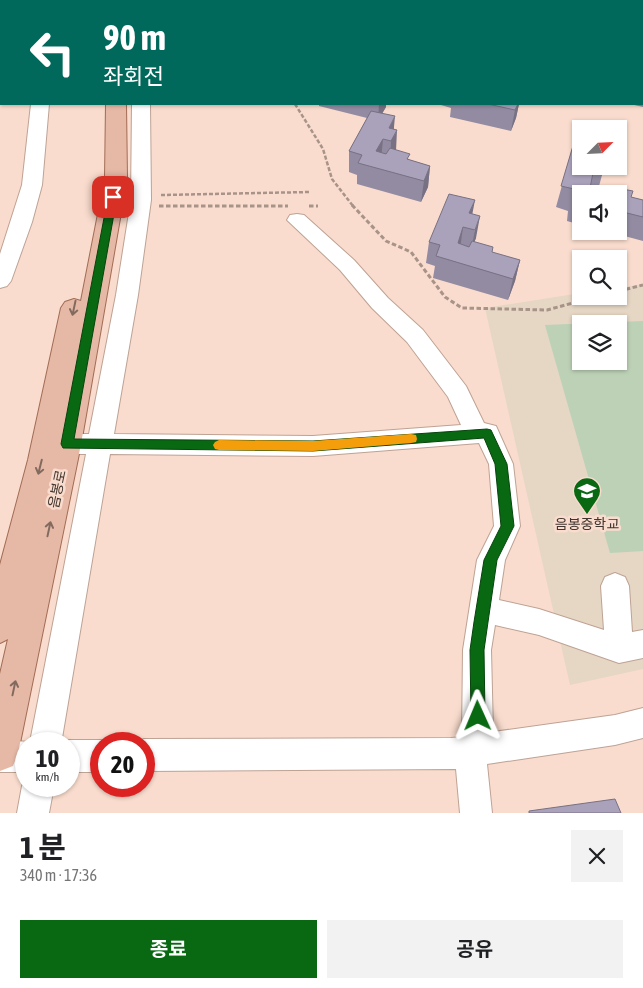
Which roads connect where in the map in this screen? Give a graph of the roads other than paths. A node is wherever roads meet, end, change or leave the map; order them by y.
1 (40, 105) edge
2 (97, 105) edge
3 (116, 105) edge
4 (141, 105) edge
5 (298, 211) road end
6 (0, 281) edge
7 (477, 434) junction
8 (67, 444) junction
9 (101, 444) junction
10 (615, 586) dead end
11 (483, 609) junction
12 (0, 627) edge
13 (631, 646) edge
14 (643, 723) edge
15 (47, 732) edge
16 (474, 750) junction
17 (0, 755) edge
18 (155, 755) edge
19 (15, 756) edge
20 (36, 797) edge
21 (33, 813) edge
22 (476, 813) edge

1 - 6 street
2 -> 12 main road, 음봉로
3 - 8 main road, 음봉로
4 - 9 street
5 - 7 street
7 - 9 street
7 - 11 street
8 - 9 street
17 -> 8 main road, 음봉로
9 - 15 street
10 - 13 street
11 - 13 street
11 - 16 street
14 - 16 street
16 - 18 street
16 - 22 street
17 - 19 street
20 - 21 street

